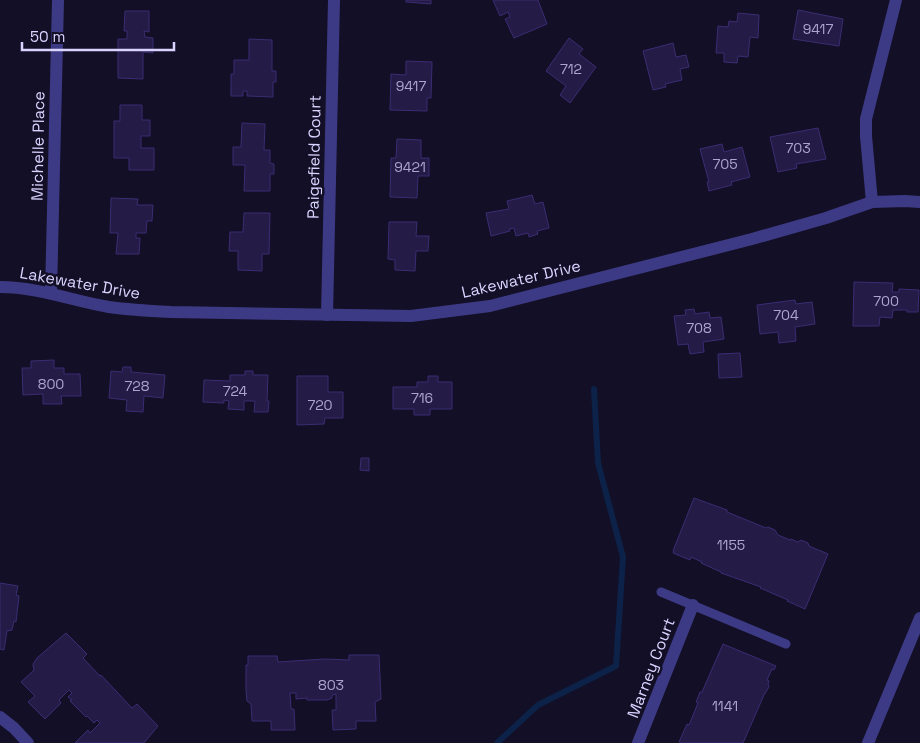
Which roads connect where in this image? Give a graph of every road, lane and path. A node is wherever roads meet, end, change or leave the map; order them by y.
1 (58, 0) edge
2 (334, 0) edge
3 (896, 0) edge
4 (872, 202) junction
5 (920, 202) edge
6 (0, 287) edge
7 (51, 293) junction
8 (328, 315) junction
9 (660, 592) dead end
10 (693, 605) junction
11 (920, 618) edge
12 (786, 644) dead end
13 (0, 717) edge
14 (28, 743) edge
15 (638, 743) edge
16 (868, 743) edge

1 - 7 street, Michelle Place
2 - 8 street, Paigefield Court
3 - 4 street
4 - 5 street, Lakewater Drive
4 - 8 street, Lakewater Drive
6 - 7 street, Lakewater Drive
7 - 8 street, Lakewater Drive
9 - 10 lane
10 - 12 lane
10 - 15 street, Marney Court
11 - 16 street
13 - 14 street

